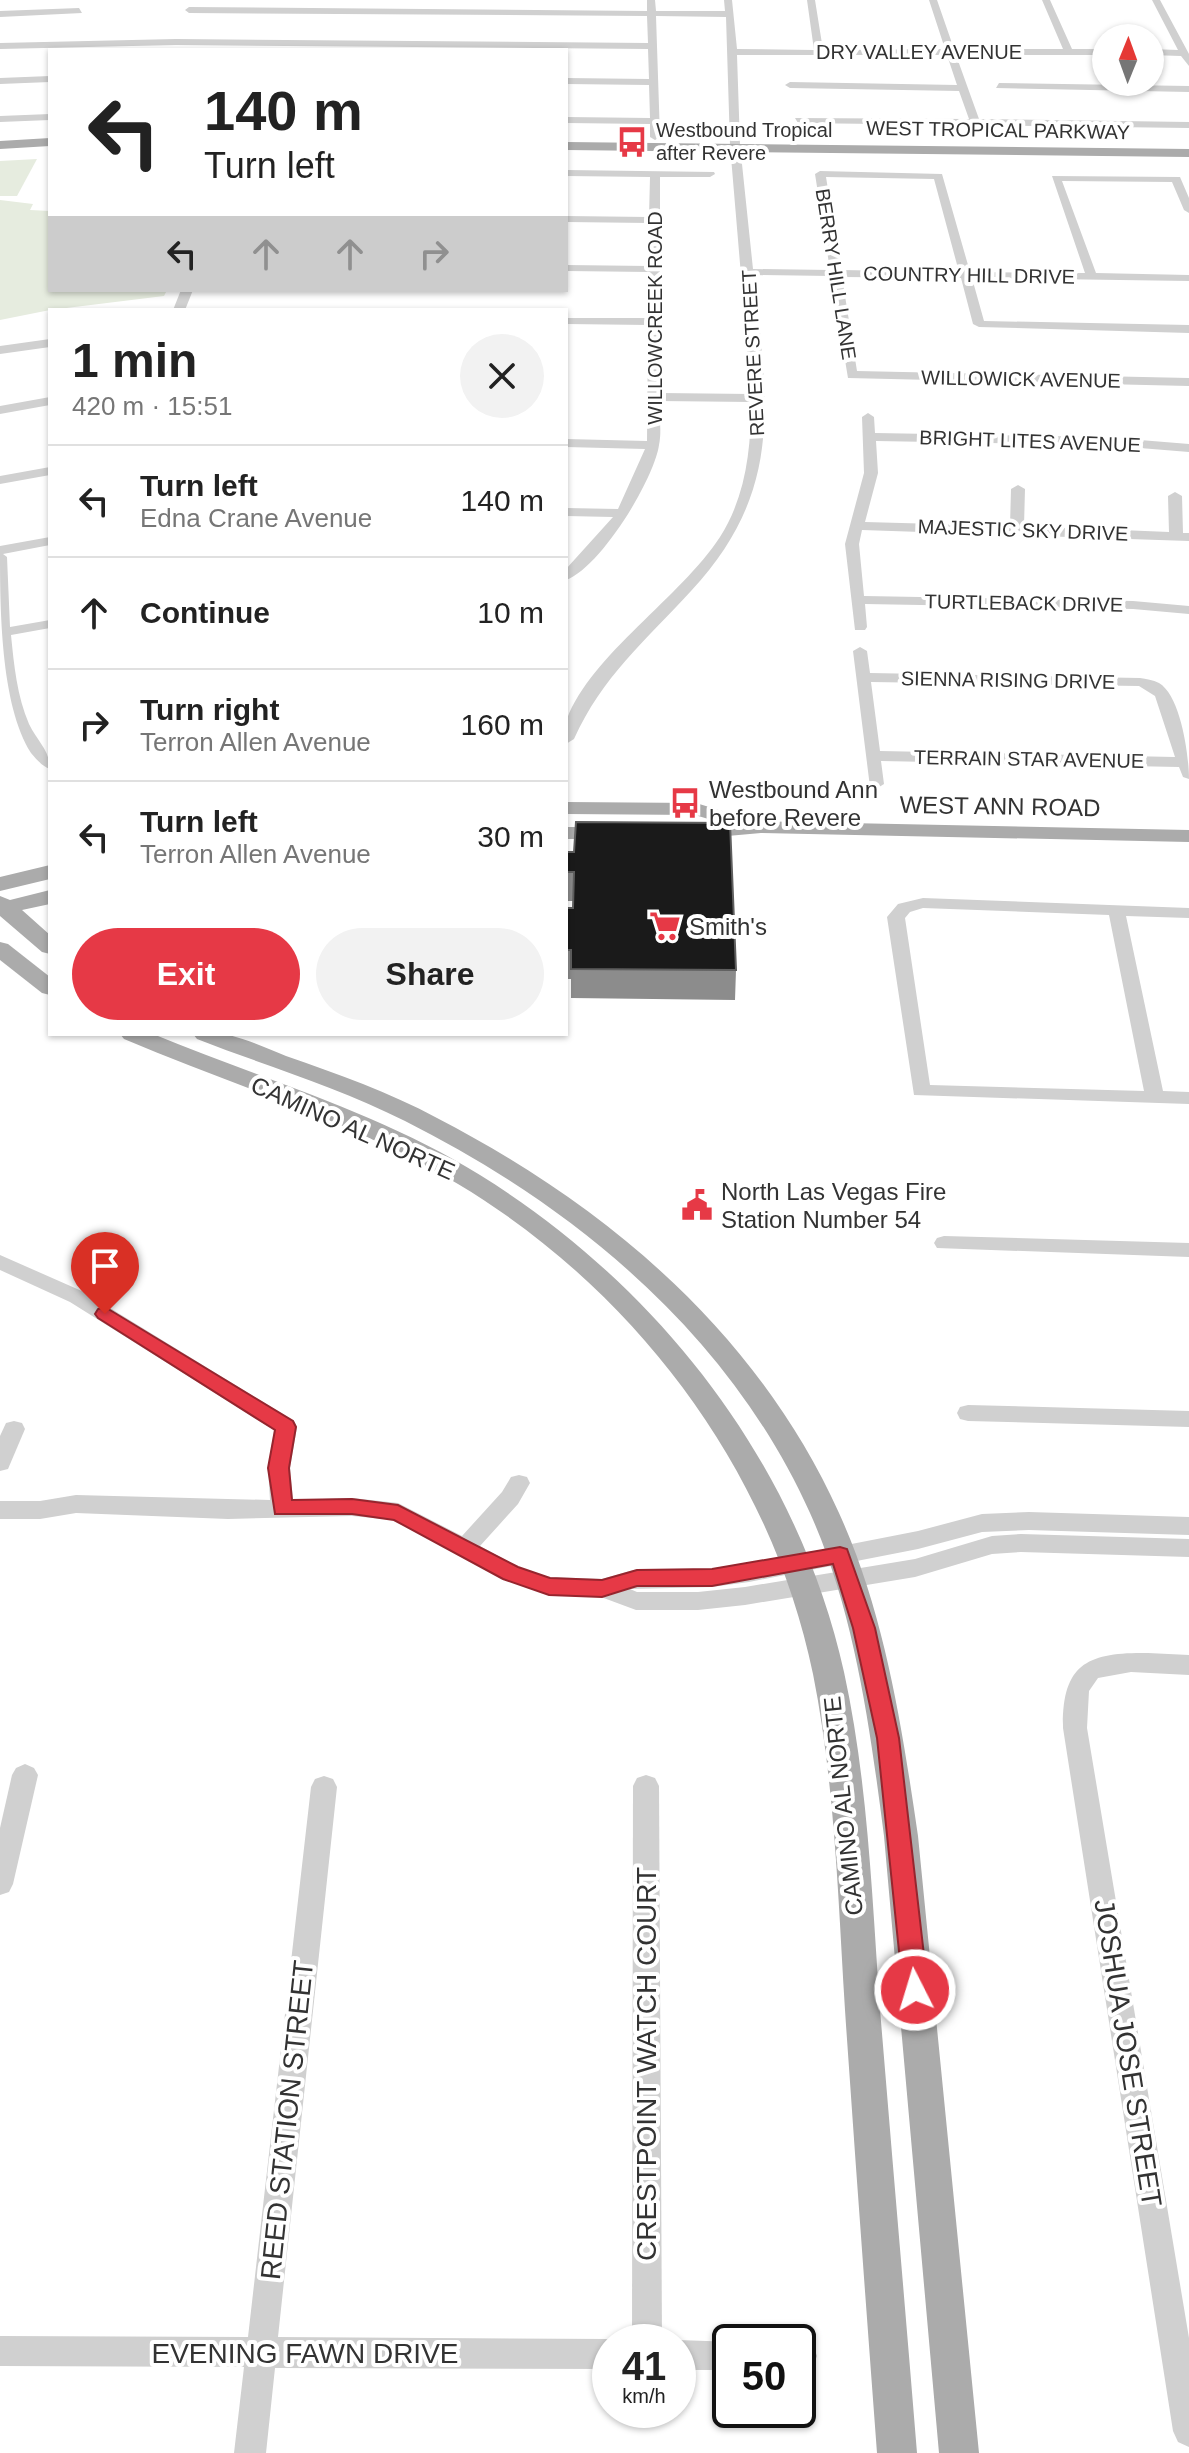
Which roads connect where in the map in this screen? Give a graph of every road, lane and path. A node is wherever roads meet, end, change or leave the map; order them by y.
1 (82, 0) edge
2 (196, 0) edge
3 (651, 0) edge
4 (728, 0) edge
5 (811, 0) edge
6 (933, 0) edge
7 (1046, 0) edge
8 (1156, 0) edge
9 (189, 10) junction
10 (79, 11) junction
11 (0, 14) edge
12 (652, 14) junction
13 (730, 14) junction
14 (185, 20) dead end
15 (72, 23) dead end
16 (181, 31) dead end
17 (176, 42) junction
18 (0, 46) edge
19 (651, 46) junction
20 (440, 47) edge
21 (949, 50) junction
22 (1068, 51) junction
23 (731, 52) junction
24 (1092, 52) edge
25 (1164, 52) edge
26 (819, 53) junction
27 (1183, 53) junction
28 (1189, 63) edge
29 (48, 79) edge
30 (0, 81) edge
31 (568, 81) edge
32 (653, 82) junction
33 (790, 85) dead end
34 (999, 86) dead end
35 (965, 88) junction
36 (1189, 89) edge
37 (48, 117) edge
38 (0, 119) edge
39 (568, 120) edge
40 (798, 120) dead end
41 (655, 121) junction
42 (975, 123) junction
43 (1189, 125) edge
44 (655, 137) dead end
45 (48, 142) edge
46 (0, 145) edge
47 (568, 146) edge
48 (735, 147) junction
49 (1189, 153) edge
50 (568, 173) edge
51 (655, 174) junction
52 (710, 174) dead end
53 (1189, 210) edge
54 (568, 219) edge
55 (655, 220) junction
56 (568, 268) edge
57 (655, 269) junction
58 (750, 272) junction
59 (835, 274) junction
60 (964, 276) junction
61 (1092, 277) junction
62 (1189, 278) edge
63 (568, 321) edge
64 (655, 322) junction
65 (1189, 329) edge
66 (48, 343) edge
67 (0, 350) edge
68 (852, 375) joint
69 (1189, 382) edge
70 (656, 397) junction
71 (758, 398) junction
72 (48, 401) edge
73 (0, 410) edge
74 (868, 417) dead end
75 (871, 437) junction
76 (568, 443) edge
77 (653, 445) junction
78 (1189, 448) edge
79 (48, 471) edge
80 (0, 480) edge
81 (1018, 489) dead end
82 (1175, 496) dead end
83 (568, 512) edge
84 (624, 513) junction
85 (858, 526) junction
86 (1017, 529) junction
87 (1182, 536) edge
88 (48, 541) edge
89 (0, 550) edge
90 (0, 557) edge
91 (568, 574) edge
92 (859, 600) junction
93 (1189, 610) edge
94 (48, 624) edge
95 (860, 627) dead end
96 (4, 632) junction
97 (860, 651) dead end
98 (863, 677) junction
99 (568, 734) edge
100 (872, 756) junction
101 (48, 762) edge
102 (1187, 768) edge
103 (876, 784) dead end
104 (568, 808) edge
105 (761, 827) junction
106 (568, 833) edge
107 (627, 833) edge
108 (673, 833) edge
109 (1189, 836) edge
110 (48, 872) edge
111 (0, 884) edge
112 (48, 897) edge
113 (2, 906) edge
114 (1117, 912) junction
115 (1189, 913) edge
116 (48, 945) edge
117 (0, 949) edge
118 (48, 986) edge
119 (137, 1036) edge
120 (140, 1036) edge
121 (210, 1036) edge
122 (296, 1068) junction
123 (275, 1092) junction
124 (1155, 1098) junction
125 (1189, 1098) edge
126 (405, 1111) junction
127 (944, 1243) dead end
128 (1189, 1250) edge
129 (0, 1262) edge
130 (968, 1413) dead end
131 (1189, 1419) edge
132 (14, 1429) dead end
133 (0, 1463) edge
134 (519, 1483) dead end
135 (282, 1508) junction
136 (0, 1510) edge
137 (1189, 1526) edge
138 (465, 1548) junction
139 (1189, 1548) edge
140 (844, 1566) junction
141 (799, 1574) junction
142 (1189, 1665) edge
143 (25, 1775) dead end
144 (646, 1786) dead end
145 (324, 1787) dead end
146 (0, 1884) edge
147 (647, 2324) edge
148 (0, 2351) edge
149 (261, 2352) junction
150 (592, 2354) edge
151 (1189, 2431) edge
152 (250, 2453) edge
153 (897, 2453) edge
154 (959, 2453) edge

1 - 10 street
2 - 9 street
3 - 12 street
4 - 13 street, REVERE STREET
5 - 26 street
6 - 21 street
7 - 22 street
8 - 27 street
9 - 12 street
9 - 14 street
10 - 11 street
10 - 15 street
12 - 13 street
12 - 19 street
13 - 23 street, REVERE STREET
16 - 17 street
17 - 18 street
17 - 20 street
19 - 20 street
19 - 32 street
21 - 22 street, DRY VALLEY AVENUE
21 - 26 street, DRY VALLEY AVENUE
21 - 35 street
22 - 24 street, DRY VALLEY AVENUE
23 - 26 street, DRY VALLEY AVENUE
23 - 48 street, REVERE STREET
25 - 27 street
27 - 28 street
29 - 30 street
31 - 32 street
32 - 41 street
33 - 35 street
34 - 36 street
35 - 42 street
37 - 38 street
39 - 41 street
40 - 42 street
41 - 44 street
42 - 43 street
45 - 46 main road
47 - 48 main road, WEST TROPICAL PARKWAY
48 - 49 main road, WEST TROPICAL PARKWAY
48 - 58 street, REVERE STREET
50 - 51 street
51 - 52 street
51 - 55 street, WILLOWCREEK ROAD
53 - 61 street
54 - 55 street
55 - 57 street, WILLOWCREEK ROAD
56 - 57 street
57 - 64 street, WILLOWCREEK ROAD
58 - 59 street, COUNTRY HILL DRIVE
58 - 71 street, REVERE STREET
59 - 60 street, COUNTRY HILL DRIVE
59 - 60 street, BERRY HILL LANE
59 - 68 street, BERRY HILL LANE
60 - 61 street, COUNTRY HILL DRIVE
60 - 65 street
61 - 62 street, COUNTRY HILL DRIVE
63 - 64 street
64 - 70 street, WILLOWCREEK ROAD
66 - 67 street
68 - 69 street, WILLOWICK AVENUE
70 - 71 street
70 - 77 street, WILLOWCREEK ROAD
71 - 99 street, REVERE STREET
72 - 73 street
74 - 75 street
75 - 78 street, BRIGHT LITES AVENUE
75 - 85 street
76 - 77 street
77 - 84 street, WILLOWCREEK ROAD
79 - 80 street
81 - 86 street
82 - 87 street
83 - 84 street
84 - 91 street, WILLOWCREEK ROAD
85 - 86 street, MAJESTIC SKY DRIVE
85 - 92 street
86 - 87 street, MAJESTIC SKY DRIVE
88 - 89 street
90 - 96 street
92 - 93 street, TURTLEBACK DRIVE
92 - 95 street
94 - 96 street
96 - 101 street
97 - 98 street
98 - 100 street
98 - 102 street, SIENNA RISING DRIVE
100 - 102 street, TERRAIN STAR AVENUE
100 - 103 street
104 - 105 main road, WEST ANN ROAD
105 - 108 main road, WEST ANN ROAD
105 - 109 main road, WEST ANN ROAD
106 - 107 main road
110 - 111 main road
112 - 113 main road
113 - 116 main road
114 - 115 street
114 - 124 street
114 - 124 street
117 - 118 main road
119 - 123 main road, CAMINO AL NORTE
120 - 122 main road
121 - 122 main road, CAMINO AL NORTE
122 - 126 main road, CAMINO AL NORTE
123 - 126 main road
123 - 141 main road, CAMINO AL NORTE
124 - 125 street
126 - 140 main road, CAMINO AL NORTE
127 - 128 street
129 - 135 street
130 - 131 street
132 - 133 street
134 - 138 street
135 - 136 street
135 - 138 street
137 - 140 street
138 - 141 street
139 - 140 street
140 - 141 street
140 - 154 main road, CAMINO AL NORTE
141 - 153 main road, CAMINO AL NORTE
142 - 151 street, JOSHUA JOSE STREET
143 - 146 street
144 - 147 street, CRESTPOINT WATCH COURT
145 - 149 street, REED STATION STREET
148 - 149 street, EVENING FAWN DRIVE
149 - 150 street, EVENING FAWN DRIVE
149 - 152 street, REED STATION STREET

